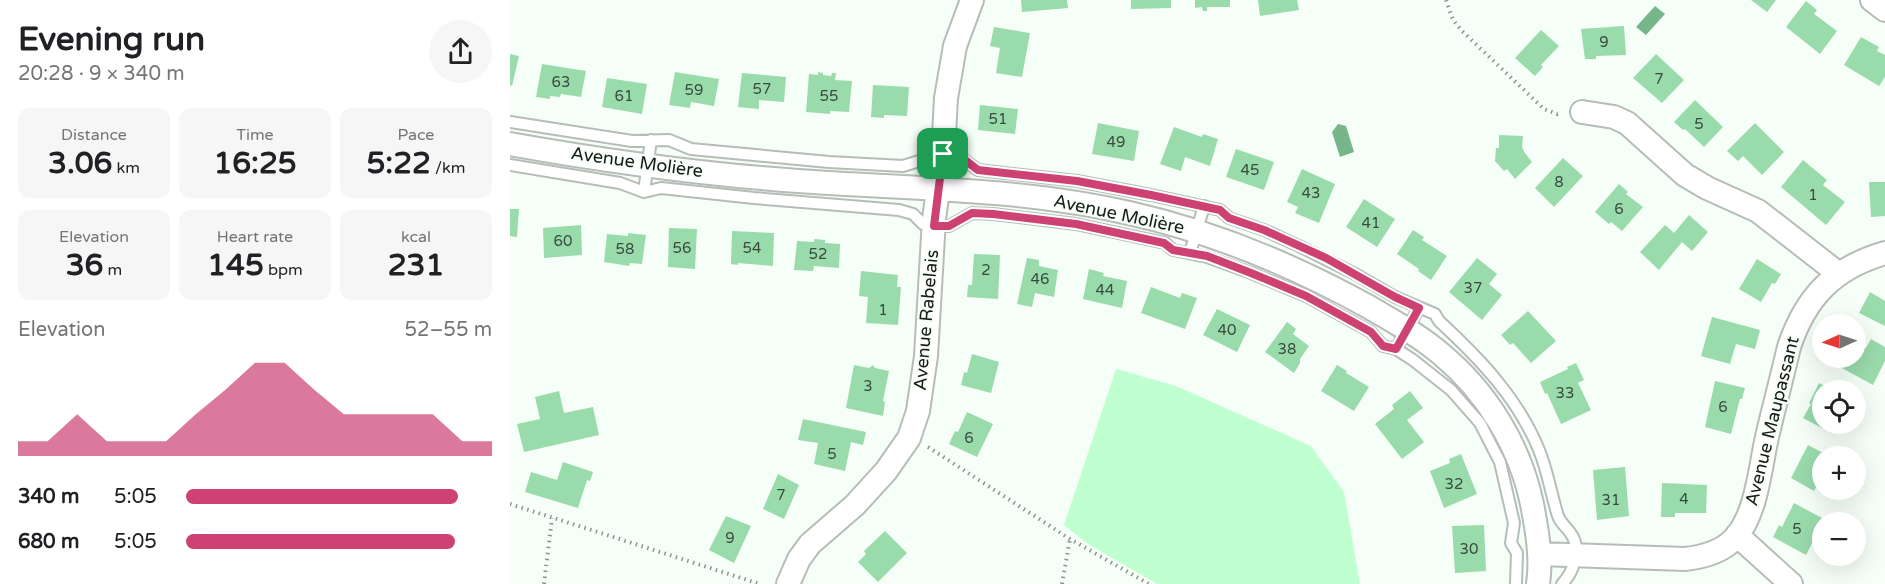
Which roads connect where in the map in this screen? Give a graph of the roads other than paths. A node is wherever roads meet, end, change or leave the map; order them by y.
1 (972, 0) edge
2 (1872, 0) edge
3 (1885, 10) edge
4 (1582, 112) road end
5 (510, 122) edge
6 (651, 140) junction
7 (510, 144) edge
8 (943, 154) junction
9 (510, 165) edge
10 (648, 165) junction
11 (938, 190) junction
12 (644, 192) junction
13 (1204, 206) junction
14 (934, 226) junction
15 (1196, 230) junction
16 (1190, 253) junction
17 (1885, 253) edge
18 (1839, 274) junction
19 (1419, 308) junction
20 (1408, 329) junction
21 (1396, 349) junction
22 (1737, 535) junction
23 (1517, 553) junction
24 (1539, 554) junction
25 (1575, 555) junction
26 (788, 584) edge
27 (1516, 584) edge
28 (1538, 584) edge
29 (1562, 584) edge
30 (1791, 584) edge

1 - 8 street
2 - 3 street
4 - 18 street
5 - 6 lane
6 - 8 lane
6 - 10 lane
7 - 10 street, Avenue Molière
8 - 11 street
8 - 13 lane
9 - 12 lane
10 - 11 street, Avenue Molière
10 - 12 lane
11 - 14 street, Avenue Rabelais
11 - 15 street, Avenue Molière
12 - 14 lane
13 - 15 lane
13 - 19 lane
14 - 16 lane
14 - 26 street, Avenue Rabelais
15 - 16 lane
15 - 20 street, Avenue Molière
16 - 21 lane
17 - 18 street, Avenue Maupassant
18 - 22 street, Avenue Maupassant
19 - 20 lane
19 - 25 lane
20 - 21 lane
20 - 24 street, Avenue Molière
21 - 23 lane
22 - 25 street, Avenue Maupassant
22 - 30 street
23 - 24 lane
23 - 27 lane
24 - 25 street, Avenue Maupassant
24 - 28 street, Avenue Molière
25 - 29 lane

